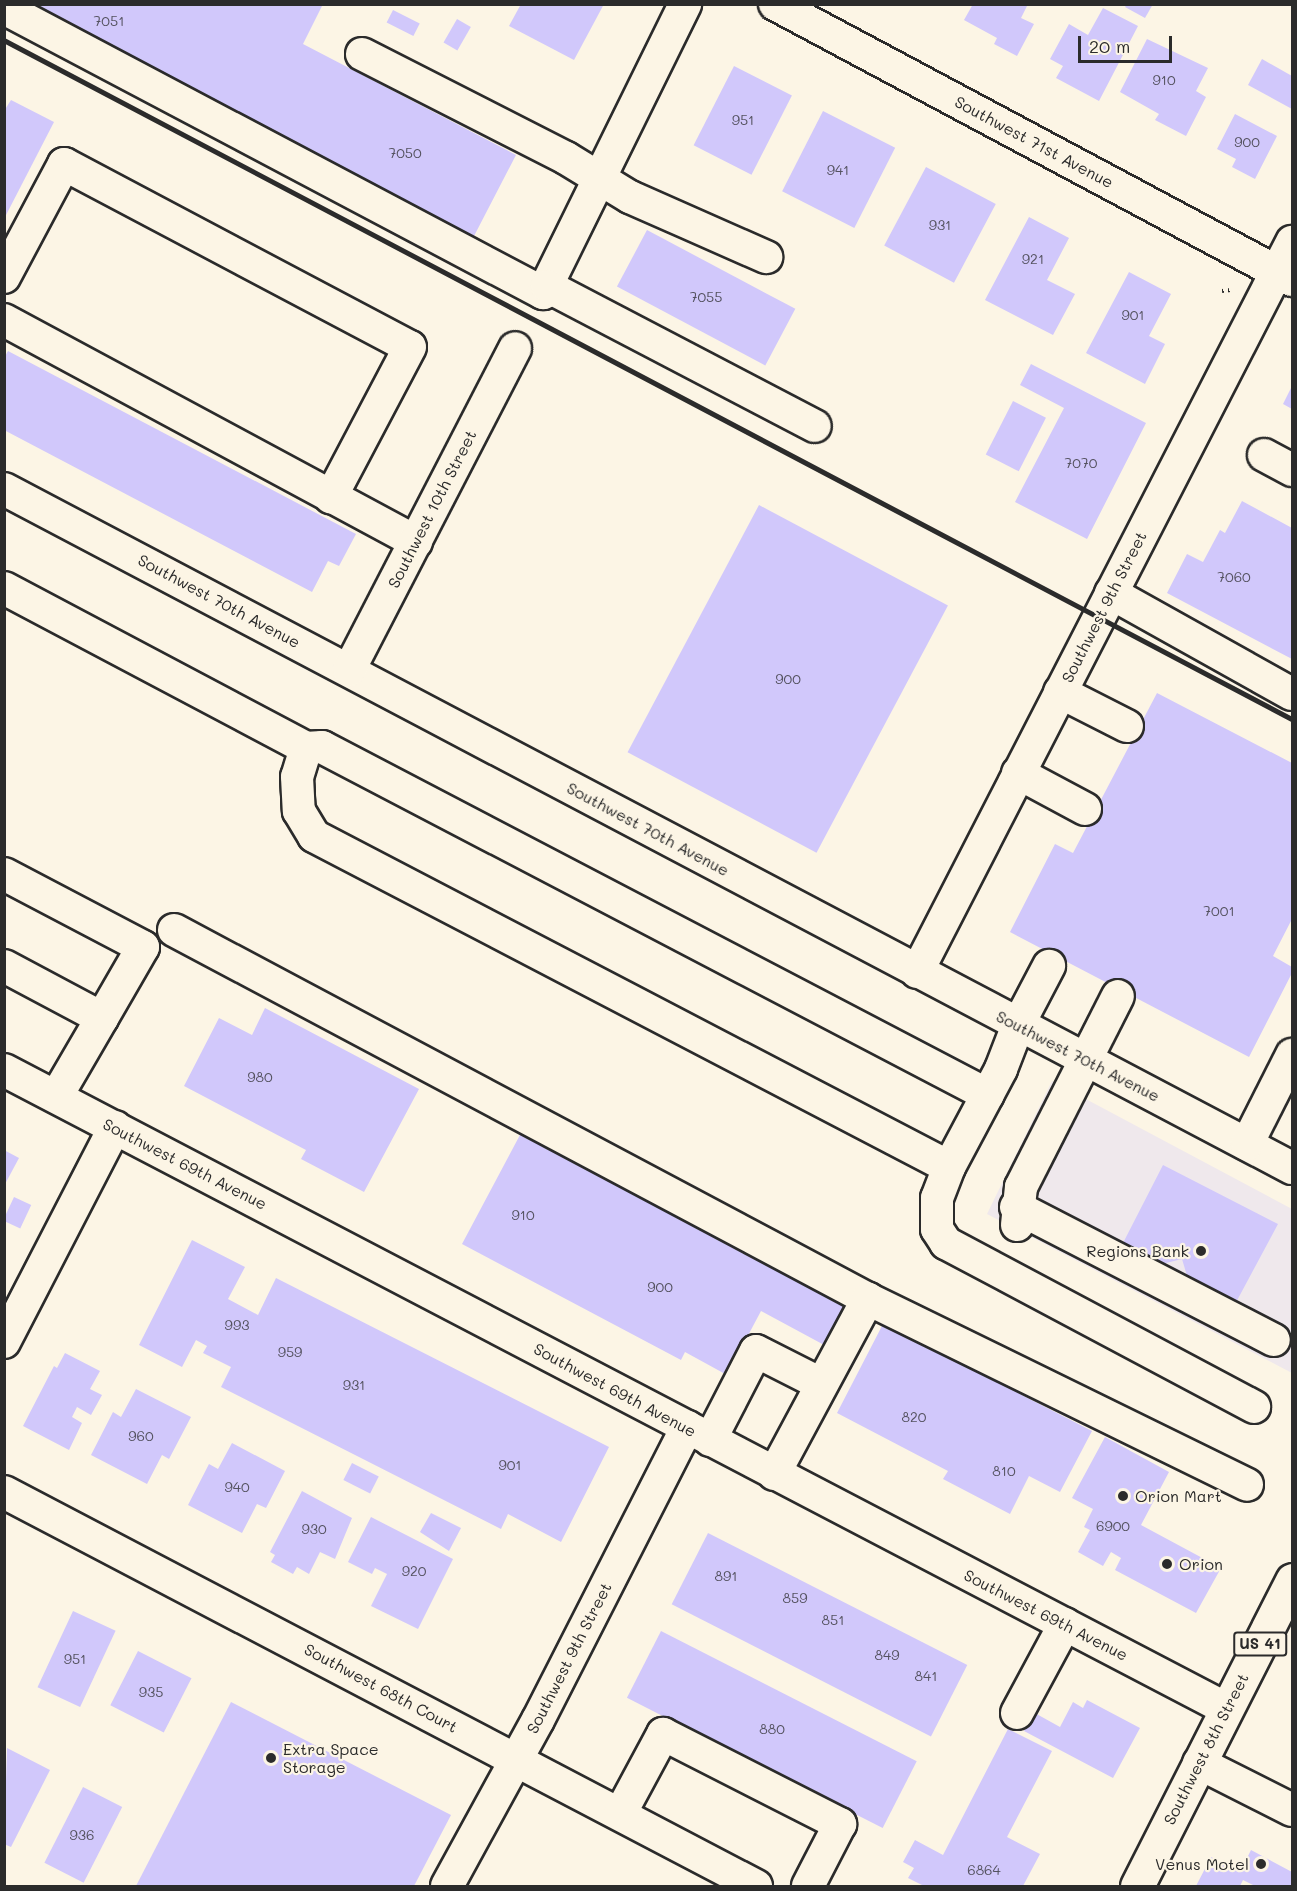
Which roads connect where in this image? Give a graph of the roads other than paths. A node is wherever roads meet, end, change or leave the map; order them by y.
1 (685, 4) edge
2 (775, 4) edge
3 (4, 8) edge
4 (362, 54) dead end
5 (601, 178) junction
6 (1293, 242) edge
7 (766, 256) dead end
8 (1285, 276) edge
9 (4, 277) edge
10 (545, 290) junction
11 (4, 320) edge
12 (515, 348) dead end
13 (815, 426) dead end
14 (1264, 455) dead end
15 (1293, 470) edge
16 (4, 489) edge
17 (332, 497) junction
18 (416, 542) junction
19 (4, 588) edge
20 (1111, 592) junction
21 (349, 670) junction
22 (1060, 692) junction
23 (1293, 694) edge
24 (1127, 726) dead end
25 (306, 748) junction
26 (1018, 773) junction
27 (1085, 809) dead end
28 (4, 874) edge
29 (174, 930) dead end
30 (4, 966) edge
31 (1049, 966) dead end
32 (917, 972) junction
33 (1118, 996) dead end
34 (102, 1018) junction
35 (1018, 1025) junction
36 (1293, 1055) edge
37 (1085, 1060) junction
38 (4, 1070) edge
39 (987, 1095) junction
40 (56, 1097) junction
41 (115, 1127) junction
42 (1247, 1144) junction
43 (949, 1167) junction
44 (1293, 1168) edge
45 (868, 1299) junction
46 (1274, 1340) dead end
47 (4, 1342) edge
48 (821, 1384) junction
49 (1254, 1407) dead end
50 (698, 1433) junction
51 (774, 1474) junction
52 (1247, 1485) dead end
53 (4, 1492) edge
54 (1293, 1580) edge
55 (1065, 1624) junction
56 (1227, 1709) junction
57 (1017, 1713) dead end
58 (516, 1758) junction
59 (1199, 1763) junction
60 (1293, 1810) edge
61 (620, 1814) junction
62 (447, 1887) edge
63 (756, 1887) edge
64 (808, 1887) edge
65 (1137, 1887) edge

1 - 5 street
2 - 8 street, Southwest 71st Avenue
3 - 10 street
4 - 5 street
5 - 7 street
5 - 10 street
6 - 8 street, Southwest 9th Street
8 - 20 street, Southwest 9th Street
9 - 17 street
10 - 13 street
11 - 17 street
12 - 18 street, Southwest 10th Street
14 - 15 street
16 - 21 street, Southwest 70th Avenue
17 - 18 street
18 - 21 street, Southwest 10th Street
19 - 25 street
20 - 22 street, Southwest 9th Street
20 - 23 street
21 - 32 street, Southwest 70th Avenue
22 - 24 street
22 - 26 street, Southwest 9th Street
25 - 39 street
25 - 43 street
26 - 27 street
26 - 32 street, Southwest 9th Street
28 - 34 street
29 - 45 street
30 - 34 street
31 - 35 street
32 - 35 street, Southwest 70th Avenue
33 - 37 street
34 - 40 street
35 - 37 street, Southwest 70th Avenue
35 - 39 street
36 - 42 street
37 - 42 street, Southwest 70th Avenue
37 - 46 street
38 - 40 street, Southwest 69th Avenue
39 - 43 street
40 - 41 street, Southwest 69th Avenue
41 - 47 street
41 - 50 street, Southwest 69th Avenue
42 - 44 street, Southwest 70th Avenue
43 - 49 street
45 - 48 street
45 - 52 street
48 - 50 street, Southwest 9th Street
48 - 51 street
50 - 51 street, Southwest 69th Avenue
50 - 58 street, Southwest 9th Street
51 - 55 street, Southwest 69th Avenue
53 - 58 street, Southwest 68th Court
54 - 56 main road, Southwest 8th Street / US 41
55 - 56 street, Southwest 69th Avenue
55 - 57 street
56 - 59 main road, Southwest 8th Street / US 41
58 - 61 street, Southwest 68th Court
58 - 62 street, Southwest 9th Street
59 - 60 street
59 - 65 main road, Southwest 8th Street / US 41
61 - 63 street, Southwest 68th Court
61 - 64 street

